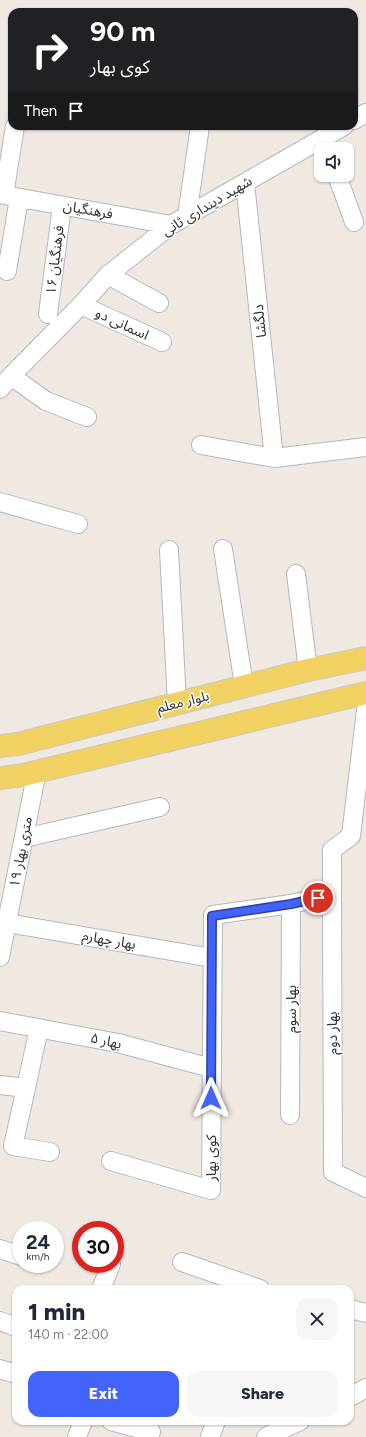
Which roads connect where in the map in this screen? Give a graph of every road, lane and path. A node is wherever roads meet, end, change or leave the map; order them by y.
1 (15, 130) edge
2 (199, 130) edge
3 (340, 130) edge
4 (327, 142) edge
5 (314, 149) edge
6 (339, 182) edge
7 (245, 183) junction
8 (11, 197) junction
9 (62, 206) junction
10 (179, 220) junction
11 (354, 222) dead end
12 (7, 271) dead end
13 (108, 275) junction
14 (159, 303) dead end
15 (81, 305) junction
16 (48, 314) dead end
17 (162, 342) dead end
18 (5, 383) edge
19 (87, 417) dead end
20 (201, 445) dead end
21 (366, 447) edge
22 (274, 458) junction
23 (0, 502) edge
24 (78, 524) dead end
25 (224, 549) dead end
26 (169, 550) dead end
27 (296, 574) dead end
28 (366, 658) edge
29 (308, 670) junction
30 (244, 686) junction
31 (366, 693) edge
32 (177, 703) junction
33 (366, 710) edge
34 (0, 746) edge
35 (37, 771) junction
36 (0, 778) edge
37 (160, 807) dead end
38 (24, 838) junction
39 (7, 888) edge
40 (332, 895) junction
41 (291, 904) junction
42 (7, 923) junction
43 (0, 957) edge
44 (212, 958) junction
45 (0, 1020) edge
46 (39, 1028) junction
47 (212, 1068) junction
48 (0, 1085) edge
49 (26, 1088) junction
50 (290, 1115) dead end
51 (50, 1152) dead end
52 (111, 1161) dead end
53 (366, 1188) edge
54 (0, 1249) edge
55 (12, 1253) edge
56 (182, 1262) dead end
57 (107, 1273) edge
58 (103, 1285) edge
59 (248, 1285) edge
60 (354, 1310) edge
61 (366, 1313) edge
62 (0, 1321) edge
63 (12, 1326) edge
64 (0, 1369) edge
65 (12, 1373) edge
66 (366, 1388) edge
67 (354, 1395) edge
68 (82, 1425) edge
69 (126, 1425) edge
70 (214, 1425) edge
71 (292, 1425) edge
72 (151, 1432) dead end
73 (77, 1437) edge
74 (210, 1437) edge
75 (266, 1437) edge

1 - 8 street
2 - 10 street
3 - 4 street, شهید دینداری ثانی
5 - 7 street, شهید دینداری ثانی
6 - 11 street
7 - 10 street, شهید دینداری ثانی
7 - 22 street, دلگشا
8 - 9 street, فرهنگیان
8 - 12 street
9 - 10 street, فرهنگیان
9 - 16 street, فرهنگیان ۱۶
10 - 13 street, شهید دینداری ثانی
13 - 14 street
13 - 15 street, شهید دینداری ثانی
15 - 17 street, اسمانی دو
15 - 18 street, شهید دینداری ثانی
18 - 19 street
20 - 22 street
21 - 22 street
23 - 24 street
25 - 30 street
26 - 32 street
27 - 29 street
28 - 29 main road, بلوار معلم
29 - 30 main road, بلوار معلم
30 - 32 main road, بلوار معلم
31 - 35 main road
32 - 34 main road, بلوار معلم
33 - 40 street
35 - 36 main road
35 - 38 street, ۱۹ متری بهار
37 - 38 street
38 - 39 street, ۱۹ متری بهار
39 - 42 street, ۱۹ متری بهار
40 - 41 street, کوی بهار
40 - 53 street, بهار دوم
41 - 44 street, کوی بهار
41 - 50 street, بهار سوم
42 - 43 street, ۱۹ متری بهار
42 - 44 street, بهار چهارم
44 - 47 street, کوی بهار
45 - 46 street, بهار ۵
46 - 47 street, بهار ۵
46 - 49 street
47 - 52 street, کوی بهار
48 - 49 street
49 - 51 street
54 - 55 street
56 - 59 street
57 - 58 street
60 - 61 street
62 - 63 street
64 - 65 street
66 - 67 street
68 - 73 street
69 - 72 street
70 - 74 street
71 - 75 street

